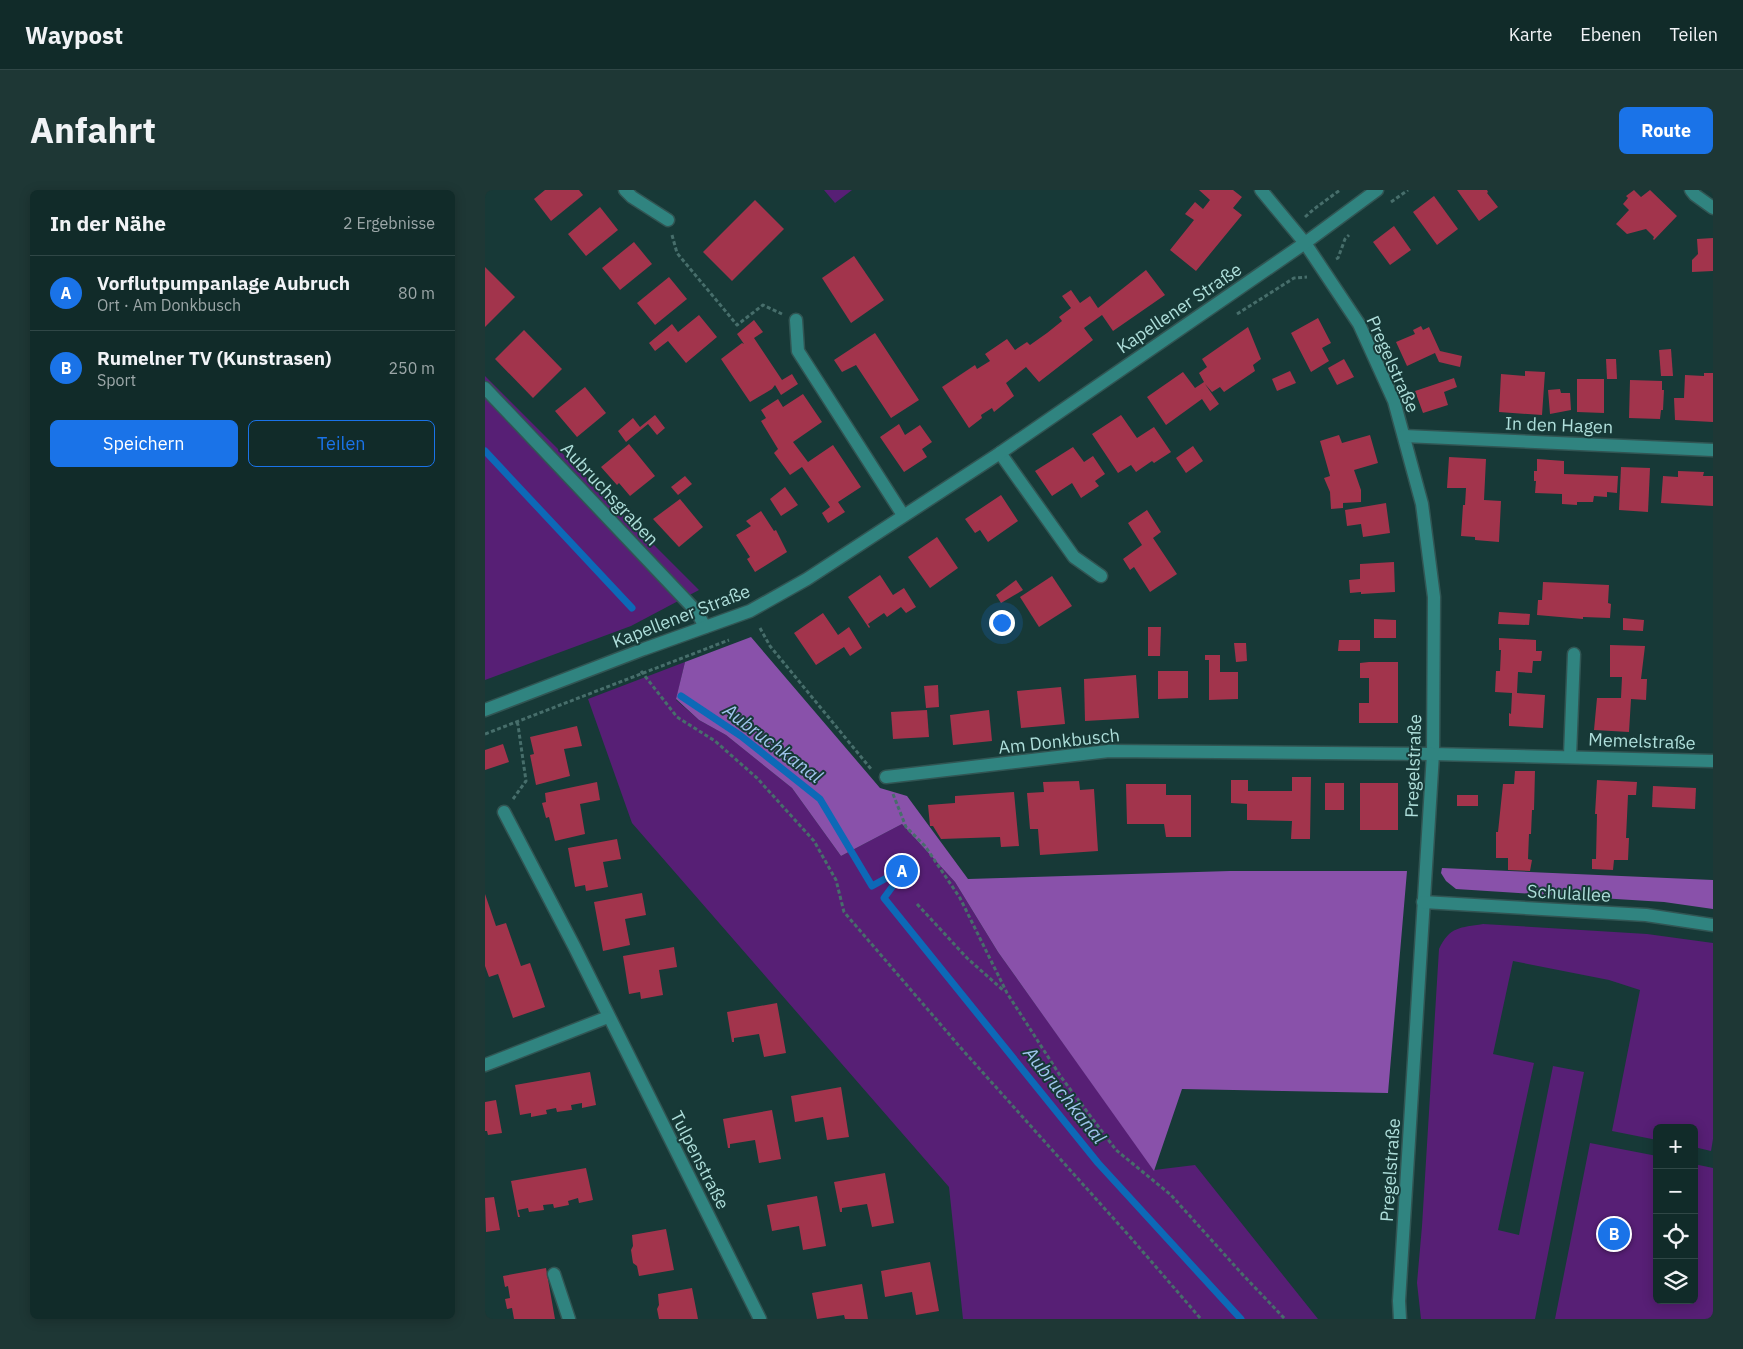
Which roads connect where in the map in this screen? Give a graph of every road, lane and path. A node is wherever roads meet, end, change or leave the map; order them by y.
1 (625, 190) edge
2 (1261, 190) edge
3 (1377, 190) edge
4 (1691, 190) edge
5 (1713, 208) edge
6 (669, 220) joint
7 (1305, 243) junction
8 (796, 320) joint
9 (485, 388) edge
10 (1404, 436) junction
11 (1713, 450) edge
12 (1000, 452) junction
13 (903, 515) junction
14 (1101, 576) dead end
15 (705, 627) junction
16 (760, 628) dead end
17 (732, 638) dead end
18 (1574, 654) dead end
19 (629, 655) junction
20 (642, 673) junction
21 (508, 701) junction
22 (485, 710) edge
23 (516, 722) junction
24 (485, 734) edge
25 (1433, 754) junction
26 (1570, 756) junction
27 (1713, 761) edge
28 (886, 777) junction
29 (504, 812) joint
30 (1423, 902) junction
31 (917, 904) dead end
32 (1713, 925) edge
33 (1007, 993) junction
34 (608, 1017) junction
35 (485, 1064) edge
36 (554, 1274) dead end
37 (569, 1319) edge
38 (760, 1319) edge
39 (1201, 1319) edge
40 (1285, 1319) edge
41 (1401, 1319) edge

1 - 6 street
2 - 7 street, Pregelstraße
3 - 7 street, Kapellener Straße
4 - 5 street
6 - 8 path
7 - 10 street, Pregelstraße
7 - 12 street, Kapellener Straße
8 - 13 street
9 - 15 street, Aubruchsgraben
10 - 11 street, In den Hagen
10 - 25 street, Pregelstraße
12 - 13 street, Kapellener Straße
12 - 14 street
13 - 15 street, Kapellener Straße
15 - 19 street, Kapellener Straße
16 - 28 path
17 - 20 path
18 - 26 street, Memelstraße
19 - 20 path
19 - 21 street, Kapellener Straße
20 - 23 path
20 - 39 path
21 - 22 street, Kapellener Straße
21 - 23 path
23 - 24 path
23 - 29 path
25 - 26 street, Memelstraße
25 - 28 street, Am Donkbusch
25 - 30 street, Pregelstraße
26 - 27 street, Memelstraße
28 - 33 path
29 - 34 street, Tulpenstraße
30 - 32 street, Schulallee
30 - 41 street, Pregelstraße
31 - 33 path
33 - 40 path
34 - 35 street
34 - 38 street, Tulpenstraße
36 - 37 street

